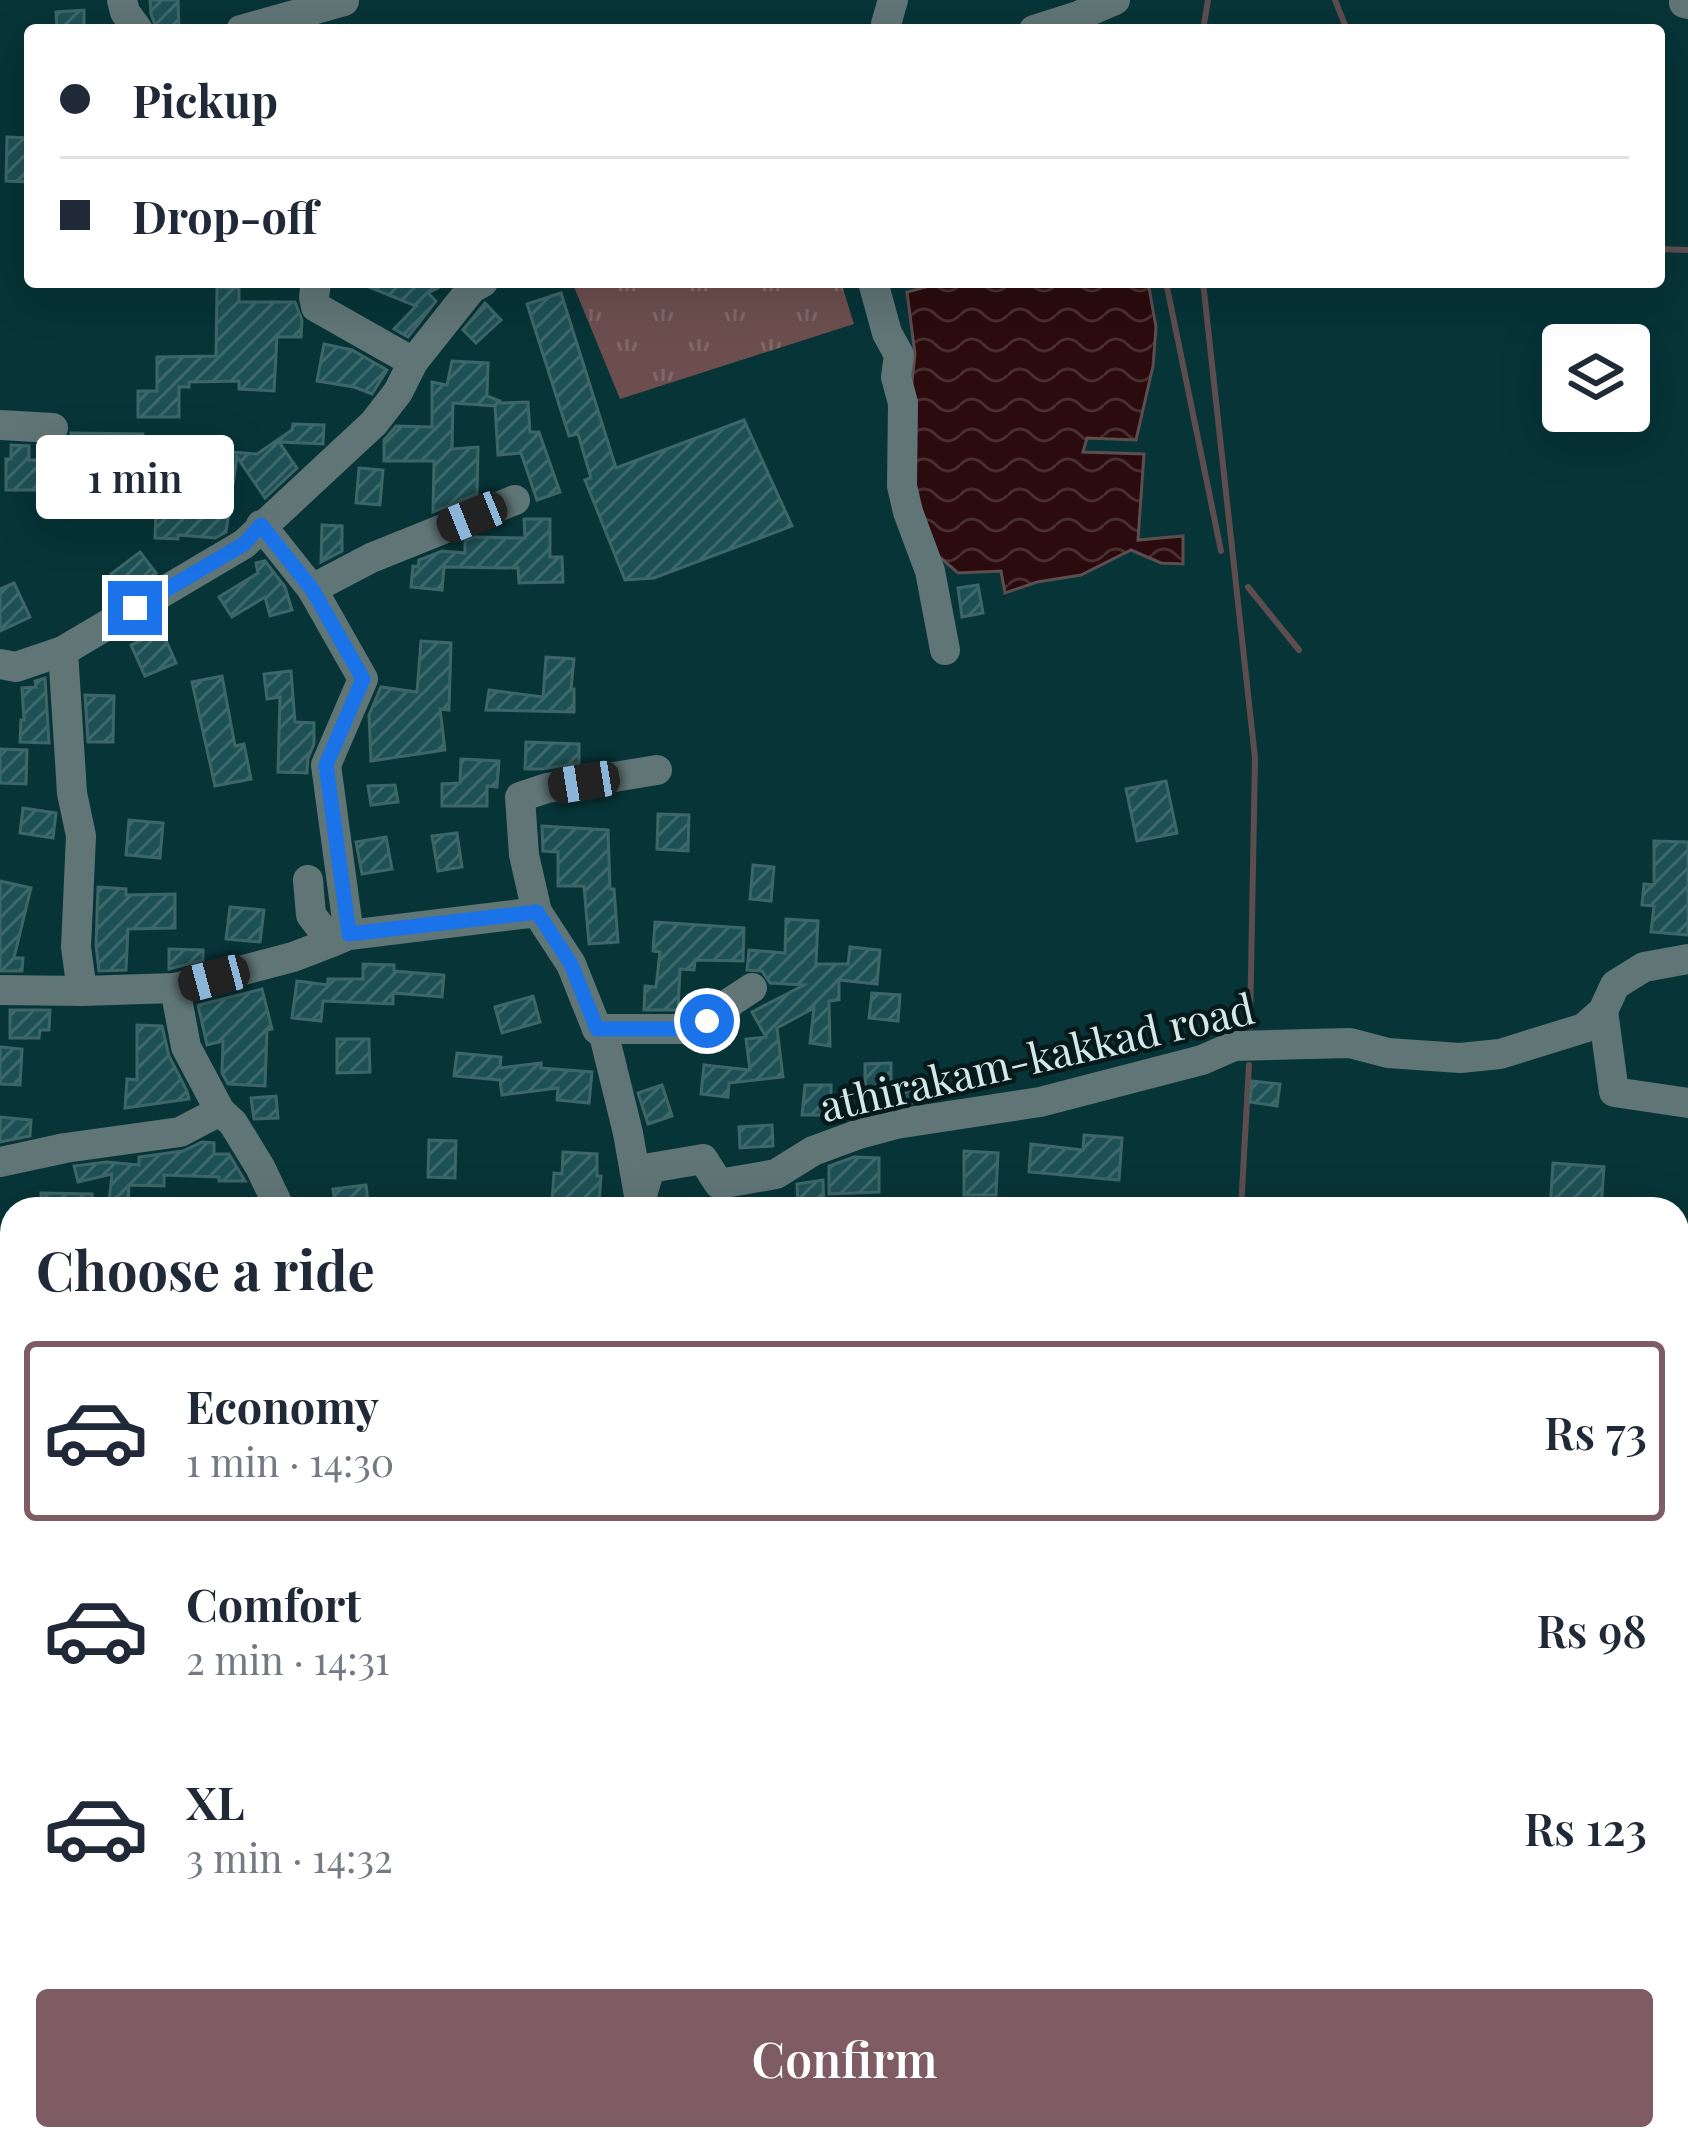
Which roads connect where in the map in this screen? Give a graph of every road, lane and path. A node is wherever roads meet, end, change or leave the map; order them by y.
1 (1115, 0) edge
2 (344, 1) edge
3 (262, 24) edge
4 (1053, 24) edge
5 (315, 288) edge
6 (472, 288) edge
7 (875, 288) edge
8 (413, 362) junction
9 (0, 424) edge
10 (53, 428) dead end
11 (515, 500) dead end
12 (261, 525) junction
13 (312, 589) junction
14 (945, 650) dead end
15 (63, 651) junction
16 (1, 666) edge
17 (658, 770) dead end
18 (308, 880) dead end
19 (537, 912) junction
20 (340, 938) junction
21 (1688, 959) edge
22 (176, 988) junction
23 (752, 988) dead end
24 (0, 990) edge
25 (82, 991) junction
26 (1603, 1011) junction
27 (597, 1029) junction
28 (1688, 1103) edge
29 (220, 1111) junction
30 (0, 1162) edge
31 (274, 1197) edge
32 (639, 1197) edge
33 (643, 1197) edge

1 - 4 street
2 - 3 street
5 - 8 street
6 - 8 street
7 - 14 street
8 - 12 street
9 - 10 street
11 - 13 street
12 - 13 street
12 - 15 street
13 - 20 street
15 - 16 street
15 - 25 street
17 - 19 street
18 - 20 street
19 - 20 street
19 - 27 street
20 - 22 street
21 - 26 street, athirakam-kakkad road
22 - 25 street
22 - 29 street
23 - 27 street
24 - 25 street
26 - 28 street
26 - 33 street, athirakam-kakkad road
27 - 32 street
29 - 30 street
29 - 31 street

